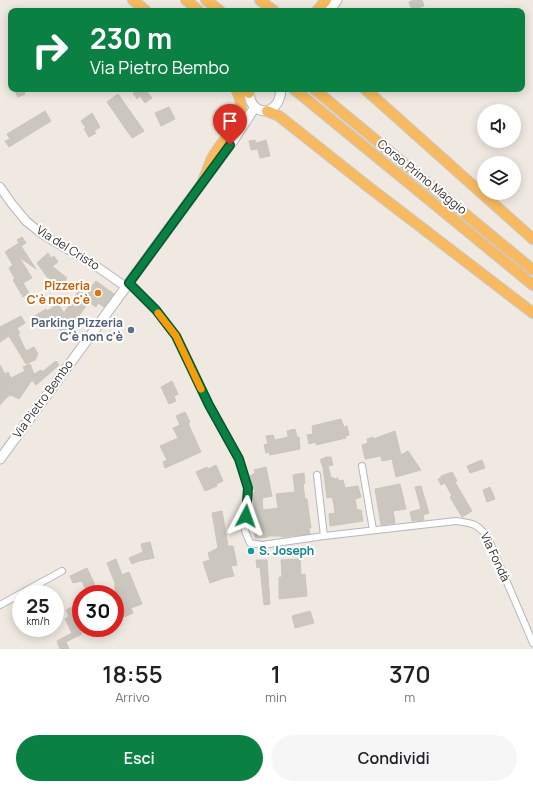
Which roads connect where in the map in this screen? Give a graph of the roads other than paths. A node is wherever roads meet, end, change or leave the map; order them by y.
1 (133, 0) edge
2 (186, 0) edge
3 (206, 0) edge
4 (260, 0) edge
5 (326, 0) edge
6 (142, 8) edge
7 (195, 8) edge
8 (216, 8) edge
9 (270, 8) edge
10 (319, 8) edge
11 (237, 92) edge
12 (248, 92) edge
13 (280, 92) edge
14 (298, 92) edge
15 (318, 92) edge
16 (368, 92) edge
17 (255, 107) junction
18 (267, 111) junction
19 (203, 181) junction
20 (0, 186) edge
21 (533, 239) edge
22 (533, 270) edge
23 (127, 285) junction
24 (533, 285) edge
25 (533, 312) edge
26 (0, 459) edge
27 (362, 466) dead end
28 (317, 475) dead end
29 (373, 530) junction
30 (324, 536) junction
31 (62, 571) dead end
32 (0, 605) edge
33 (533, 643) edge

1 - 6 highway
2 - 7 highway
3 - 8 highway
4 - 9 highway
5 - 10 highway
11 - 19 highway
12 - 17 main road
13 - 18 main road
14 - 24 highway, Corso Primo Maggio
15 - 22 highway, Corso Primo Maggio
16 - 21 highway
17 - 18 main road
17 - 19 main road, Via Pietro Bembo
18 - 25 highway
19 - 23 main road, Via Pietro Bembo
20 - 23 street, Via del Cristo
23 - 26 main road, Via Pietro Bembo
23 - 30 street, Via Fondà
27 - 29 street
28 - 30 street
29 - 30 street, Via Fondà
29 - 33 street, Via Fondà
31 - 32 street

